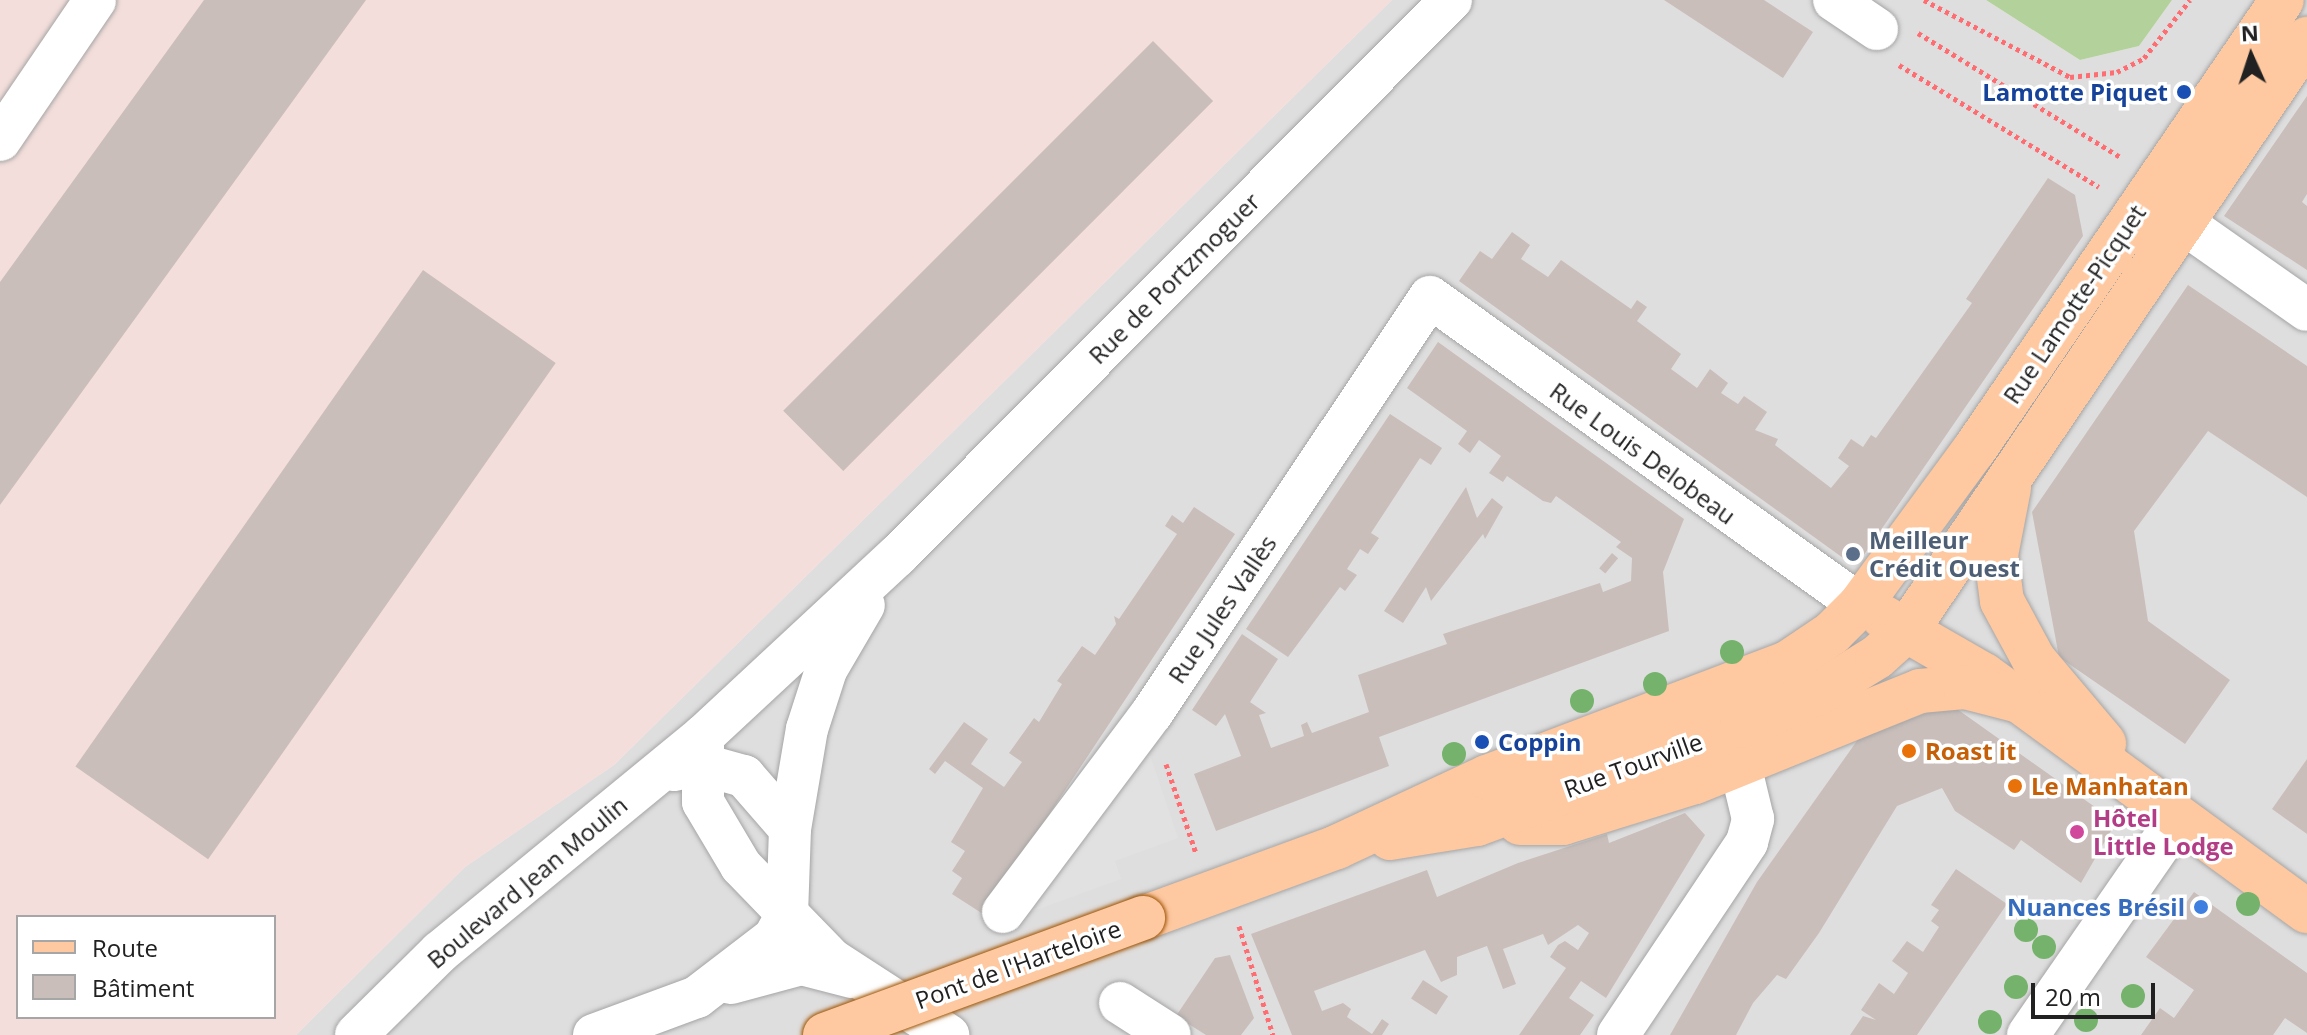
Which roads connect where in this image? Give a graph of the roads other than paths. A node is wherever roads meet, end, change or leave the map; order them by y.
1 (95, 0) edge
2 (1451, 0) edge
3 (1834, 0) edge
4 (2282, 0) edge
5 (1877, 29) road end
6 (2307, 39) edge
7 (0, 140) edge
8 (2183, 223) junction
9 (1430, 297) joint
10 (2293, 301) edge
11 (1994, 458) junction
12 (897, 556) junction
13 (1860, 605) junction
14 (1907, 630) junction
15 (2019, 701) junction
16 (1741, 746) junction
17 (702, 750) junction
18 (2164, 808) junction
19 (790, 829) junction
20 (1337, 847) junction
21 (1218, 889) joint
22 (2307, 911) edge
23 (1003, 912) dead end
24 (787, 915) junction
25 (858, 979) junction
26 (697, 997) junction
27 (1120, 1003) dead end
28 (356, 1035) edge
29 (594, 1035) edge
30 (825, 1035) edge
31 (948, 1035) edge
32 (1170, 1035) edge
33 (1618, 1035) edge
34 (2028, 1035) edge

1 - 7 street
2 - 12 street, Rue de Portzmoguer
3 - 5 street
4 - 11 main road, Rue Lamotte-Picquet
6 - 8 main road, Rue Lamotte-Picquet
8 - 10 street
8 - 11 main road, Rue Lamotte-Picquet
9 - 13 street, Rue Louis Delobeau
9 - 23 street, Rue Jules Vallès
11 - 13 main road, Rue Lamotte-Picquet
11 - 14 main road, Rue Lamotte-Picquet
11 - 18 main road
12 - 17 street, Rue de Portzmoguer
12 - 19 street, Rue de Portzmoguer
13 - 14 main road
13 - 20 main road, Rue Tourville
14 - 15 main road
14 - 16 main road
15 - 16 main road
15 - 18 main road
16 - 20 main road, Rue Tourville
16 - 33 street
17 - 19 street
17 - 24 street
17 - 28 street, Boulevard Jean Moulin
18 - 22 main road
18 - 34 street
19 - 24 street, Rue de Portzmoguer
20 - 21 main road, Rue Tourville
21 - 30 main road, Pont de l'Harteloire, bridge
24 - 25 street
24 - 26 street
25 - 26 street
25 - 31 street
26 - 29 street
27 - 32 street

